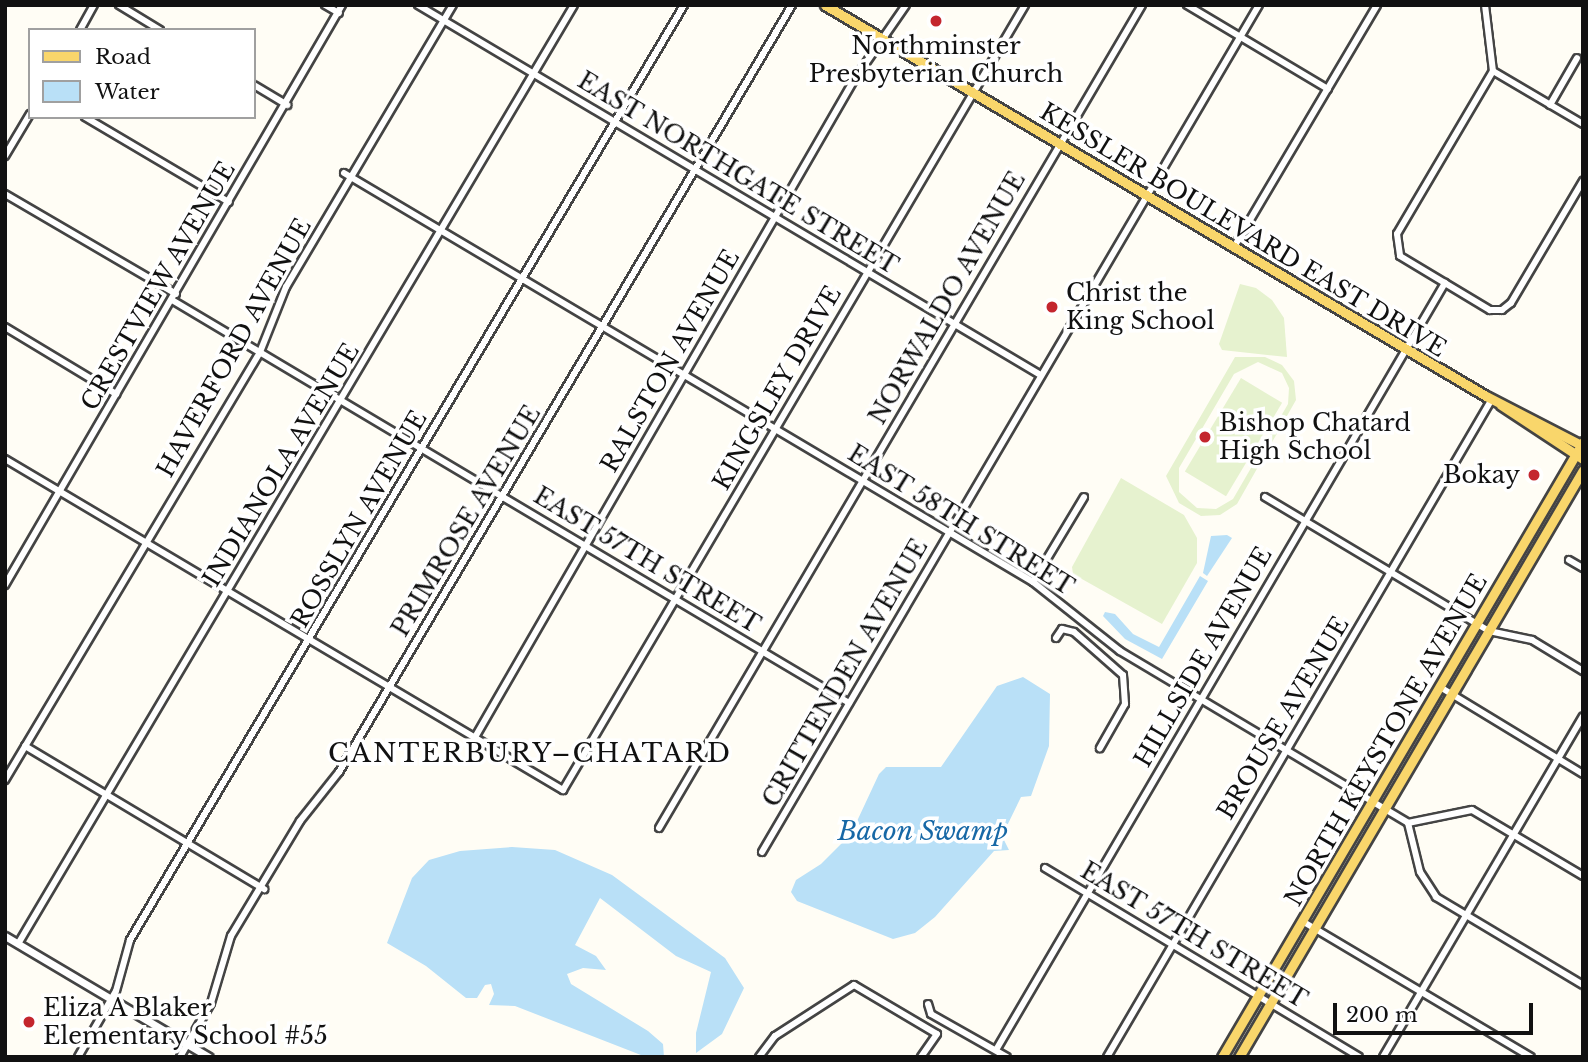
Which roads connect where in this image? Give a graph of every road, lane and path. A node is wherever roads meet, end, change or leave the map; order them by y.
1 (94, 5) edge
2 (119, 5) edge
3 (325, 5) edge
4 (342, 5) edge
5 (418, 5) edge
6 (453, 5) edge
7 (574, 5) edge
8 (684, 5) edge
9 (792, 5) edge
10 (825, 5) edge
11 (906, 5) edge
12 (1025, 5) edge
13 (1142, 5) edge
14 (1187, 5) edge
15 (1259, 5) edge
16 (1377, 5) edge
17 (1485, 5) edge
18 (339, 13) junction
19 (444, 20) junction
20 (81, 28) edge
21 (157, 28) edge
22 (1240, 37) junction
23 (884, 40) junction
24 (1577, 58) dead end
25 (1493, 71) junction
26 (534, 74) junction
27 (256, 86) edge
28 (1328, 89) junction
29 (974, 93) junction
30 (287, 105) junction
31 (1550, 105) junction
32 (28, 117) edge
33 (88, 119) edge
34 (616, 123) junction
35 (1583, 124) edge
36 (1060, 144) junction
37 (5, 156) edge
38 (694, 170) junction
39 (344, 173) dead end
40 (351, 177) junction
41 (1583, 181) edge
42 (5, 194) edge
43 (1146, 194) junction
44 (229, 202) junction
45 (775, 217) junction
46 (442, 230) junction
47 (1234, 247) junction
48 (868, 272) junction
49 (523, 278) junction
50 (1445, 283) junction
51 (174, 297) junction
52 (955, 323) junction
53 (604, 324) junction
54 (5, 327) edge
55 (1406, 349) junction
56 (260, 352) junction
57 (686, 372) junction
58 (1039, 374) junction
59 (117, 394) junction
60 (1495, 400) junction
61 (341, 401) junction
62 (775, 430) junction
63 (1582, 444) edge
64 (423, 449) junction
65 (1579, 456) edge
66 (5, 459) edge
67 (1583, 470) edge
68 (863, 480) junction
69 (60, 492) junction
70 (503, 497) junction
71 (1084, 497) dead end
72 (1265, 497) dead end
73 (1305, 521) junction
74 (949, 533) junction
75 (146, 544) junction
76 (587, 547) junction
77 (1569, 560) dead end
78 (1583, 568) edge
79 (1391, 573) junction
80 (1033, 582) junction
81 (5, 585) edge
82 (229, 592) junction
83 (675, 599) junction
84 (1476, 624) junction
85 (1489, 631) junction
86 (1056, 638) dead end
87 (310, 641) junction
88 (762, 651) junction
89 (1120, 651) junction
90 (1112, 663) junction
91 (1583, 671) edge
92 (1440, 687) junction
93 (389, 688) junction
94 (1452, 694) junction
95 (1200, 700) junction
96 (849, 703) junction
97 (1583, 716) edge
98 (474, 739) junction
99 (25, 746) junction
100 (1100, 748) dead end
101 (1286, 751) junction
102 (1558, 758) junction
103 (1583, 774) edge
104 (5, 780) edge
105 (107, 795) junction
106 (1372, 802) junction
107 (1384, 809) junction
108 (1408, 823) junction
109 (659, 828) dead end
110 (1514, 834) junction
111 (189, 844) junction
112 (762, 852) dead end
113 (1045, 868) dead end
114 (1583, 876) edge
115 (262, 888) junction
116 (1086, 894) junction
117 (1466, 916) junction
118 (1302, 922) junction
119 (1314, 929) junction
120 (5, 936) edge
121 (18, 944) junction
122 (1172, 945) junction
123 (1583, 985) edge
124 (1421, 991) junction
125 (1258, 996) junction
126 (112, 999) junction
127 (928, 1004) dead end
128 (1270, 1004) junction
129 (187, 1044) junction
130 (996, 1050) junction
131 (78, 1057) edge
132 (180, 1057) edge
133 (209, 1057) edge
134 (758, 1057) edge
135 (921, 1057) edge
136 (1007, 1057) edge
137 (1107, 1057) edge
138 (1222, 1057) edge
139 (1239, 1057) edge
140 (1359, 1057) edge
141 (1382, 1057) edge
142 (1531, 1057) edge

1 - 20 street
2 - 21 street
3 - 18 street
4 - 18 street, CRESTVIEW AVENUE
5 - 19 street, EAST NORTHGATE STREET
6 - 19 street, HAVERFORD AVENUE
7 - 26 street, INDIANOLA AVENUE
8 - 34 street, ROSSLYN AVENUE
9 - 38 street, PRIMROSE AVENUE
10 - 23 main road, KESSLER BOULEVARD EAST DRIVE
11 - 23 street, RALSTON AVENUE
12 - 29 street, KINGSLEY DRIVE
13 - 36 street, NORWALDO AVENUE
14 - 22 street
15 - 22 street, CRITTENDEN AVENUE
16 - 28 street
17 - 25 street
18 - 30 street, CRESTVIEW AVENUE
19 - 26 street, EAST NORTHGATE STREET
19 - 40 street, HAVERFORD AVENUE
22 - 28 street
22 - 43 street, CRITTENDEN AVENUE
23 - 29 main road, KESSLER BOULEVARD EAST DRIVE
23 - 45 street, RALSTON AVENUE
24 - 31 street
25 - 31 street
25 - 50 street
26 - 34 street, EAST NORTHGATE STREET
26 - 46 street, INDIANOLA AVENUE
27 - 30 street
28 - 47 street
29 - 36 main road, KESSLER BOULEVARD EAST DRIVE
29 - 48 street, KINGSLEY DRIVE
30 - 44 street, CRESTVIEW AVENUE
31 - 35 street
32 - 37 street
33 - 44 street
34 - 38 street, EAST NORTHGATE STREET
34 - 49 street, ROSSLYN AVENUE
36 - 43 main road, KESSLER BOULEVARD EAST DRIVE
36 - 52 street, NORWALDO AVENUE
38 - 45 street, EAST NORTHGATE STREET
38 - 53 street, PRIMROSE AVENUE
39 - 40 street, EAST 58TH STREET
40 - 46 street, EAST 58TH STREET
40 - 56 street, HAVERFORD AVENUE
41 - 50 street
42 - 51 street, EAST 57TH STREET
43 - 47 main road, KESSLER BOULEVARD EAST DRIVE
43 - 58 street, CRITTENDEN AVENUE
44 - 51 street, CRESTVIEW AVENUE
45 - 48 street, EAST NORTHGATE STREET
45 - 57 street, RALSTON AVENUE
46 - 49 street, EAST 58TH STREET
46 - 61 street, INDIANOLA AVENUE
47 - 55 main road, KESSLER BOULEVARD EAST DRIVE
48 - 52 street, EAST NORTHGATE STREET
48 - 62 street, KINGSLEY DRIVE
49 - 53 street, EAST 58TH STREET
49 - 64 street, ROSSLYN AVENUE
50 - 55 street, HILLSIDE AVENUE
51 - 56 street, EAST 57TH STREET
51 - 59 street, CRESTVIEW AVENUE
52 - 58 street, EAST NORTHGATE STREET
52 - 68 street, NORWALDO AVENUE
53 - 57 street, EAST 58TH STREET
53 - 70 street, PRIMROSE AVENUE
54 - 59 street
55 - 60 main road, KESSLER BOULEVARD EAST DRIVE
55 - 73 street, HILLSIDE AVENUE
56 - 61 street, EAST 57TH STREET
56 - 75 street, HAVERFORD AVENUE
57 - 62 street, EAST 58TH STREET
57 - 76 street, RALSTON AVENUE
58 - 74 street, CRITTENDEN AVENUE
59 - 69 street, CRESTVIEW AVENUE
60 - 63 main road, KESSLER BOULEVARD EAST DRIVE
60 - 65 main road, KESSLER BOULEVARD EAST DRIVE
60 - 79 street, BROUSE AVENUE
61 - 64 street, EAST 57TH STREET
61 - 82 street, INDIANOLA AVENUE
62 - 68 street, EAST 58TH STREET
62 - 83 street, KINGSLEY DRIVE
63 - 65 main road, NORTH KEYSTONE AVENUE
64 - 70 street, EAST 57TH STREET
64 - 87 street, ROSSLYN AVENUE
65 - 84 main road, NORTH KEYSTONE AVENUE
66 - 69 street
67 - 85 main road, NORTH KEYSTONE AVENUE
68 - 74 street, EAST 58TH STREET
68 - 88 street, NORWALDO AVENUE
69 - 75 street
69 - 81 street, CRESTVIEW AVENUE
70 - 76 street, EAST 57TH STREET
70 - 93 street, PRIMROSE AVENUE
71 - 80 street
72 - 73 street
73 - 79 street
73 - 95 street, HILLSIDE AVENUE
74 - 80 street, EAST 58TH STREET
74 - 96 street, CRITTENDEN AVENUE
75 - 82 street
75 - 99 street, HAVERFORD AVENUE
76 - 83 street, EAST 57TH STREET
76 - 98 street, RALSTON AVENUE
77 - 78 street
79 - 84 street
79 - 101 street, BROUSE AVENUE
80 - 89 street, EAST 58TH STREET
82 - 87 street
82 - 105 street, INDIANOLA AVENUE
83 - 88 street, EAST 57TH STREET
83 - 98 street, KINGSLEY DRIVE
84 - 85 street
84 - 92 main road, NORTH KEYSTONE AVENUE
85 - 91 street
85 - 94 main road, NORTH KEYSTONE AVENUE
86 - 90 street
87 - 93 street
87 - 111 street, ROSSLYN AVENUE
88 - 96 street, EAST 57TH STREET
88 - 109 street, NORWALDO AVENUE
89 - 90 street
89 - 95 street, EAST 58TH STREET
90 - 100 street
92 - 94 street
92 - 106 main road, NORTH KEYSTONE AVENUE
93 - 98 street
93 - 115 street, PRIMROSE AVENUE
94 - 102 street
94 - 107 main road, NORTH KEYSTONE AVENUE
95 - 101 street, EAST 58TH STREET
95 - 116 street, HILLSIDE AVENUE
96 - 112 street, CRITTENDEN AVENUE
97 - 102 street
99 - 104 street, HAVERFORD AVENUE
99 - 105 street
101 - 106 street, EAST 58TH STREET
101 - 122 street, BROUSE AVENUE
102 - 103 street
102 - 110 street
105 - 111 street
105 - 121 street, INDIANOLA AVENUE
106 - 107 street, EAST 58TH STREET
106 - 118 main road, NORTH KEYSTONE AVENUE
107 - 108 street, EAST 58TH STREET
107 - 119 main road, NORTH KEYSTONE AVENUE
108 - 110 street
108 - 117 street
110 - 114 street
110 - 117 street
111 - 115 street
111 - 126 street, ROSSLYN AVENUE
113 - 116 street, EAST 57TH STREET
115 - 129 street, PRIMROSE AVENUE
116 - 122 street, EAST 57TH STREET
116 - 130 street, HILLSIDE AVENUE
117 - 123 street
117 - 124 street
118 - 119 street
118 - 125 main road, NORTH KEYSTONE AVENUE
119 - 124 street
119 - 128 main road, NORTH KEYSTONE AVENUE
120 - 121 street
121 - 126 street
122 - 125 street, EAST 57TH STREET
122 - 137 street, BROUSE AVENUE
124 - 141 street
124 - 142 street
125 - 128 street, EAST 57TH STREET
125 - 138 main road, NORTH KEYSTONE AVENUE
126 - 129 street
126 - 131 street, ROSSLYN AVENUE
127 - 130 street
128 - 139 main road, NORTH KEYSTONE AVENUE
128 - 140 street, EAST 57TH STREET
129 - 132 street, PRIMROSE AVENUE
129 - 133 street
130 - 136 street
134 - 135 street

